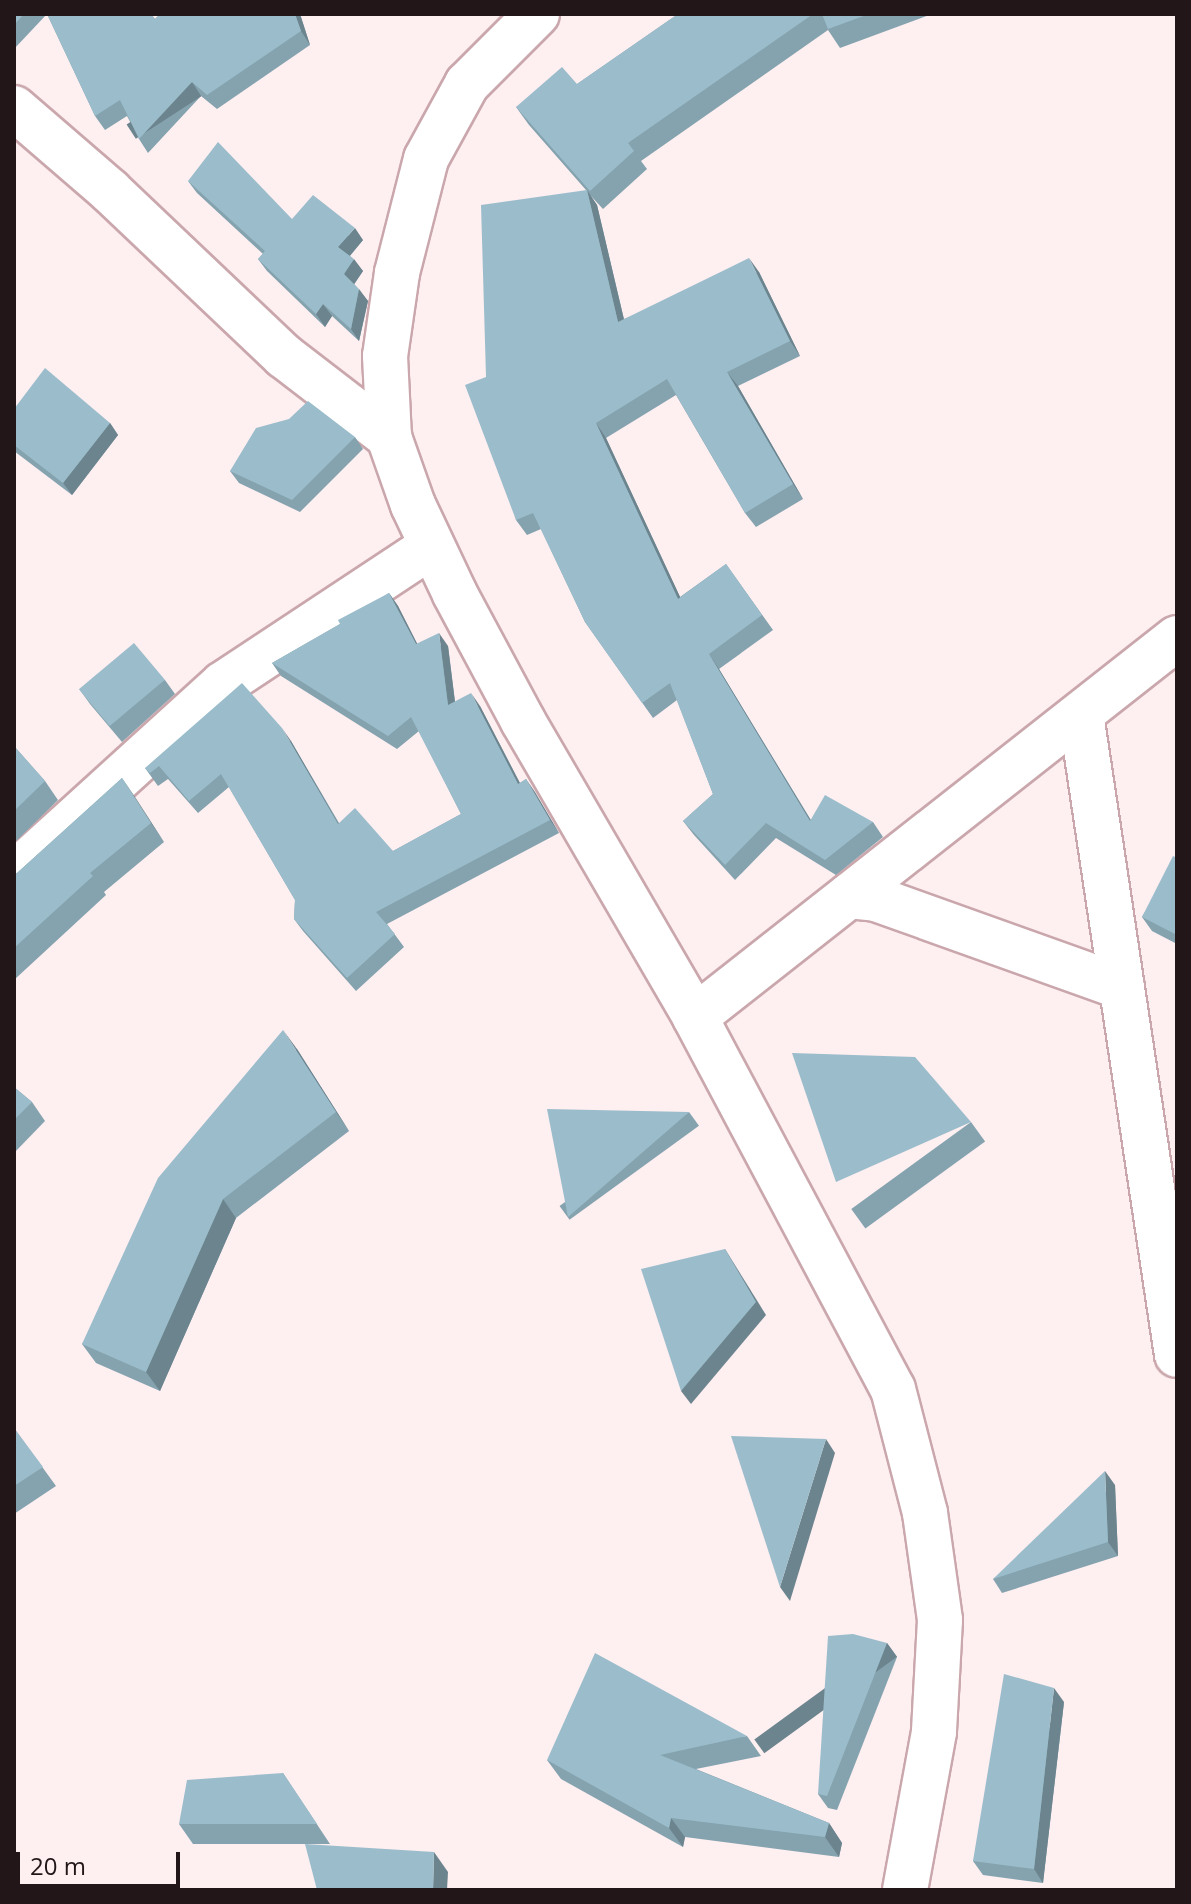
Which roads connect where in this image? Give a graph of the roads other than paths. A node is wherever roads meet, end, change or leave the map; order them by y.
1 (537, 14) edge
2 (14, 108) edge
3 (389, 437) junction
4 (430, 547) junction
5 (1177, 638) edge
6 (1081, 715) junction
7 (14, 874) edge
8 (849, 896) junction
9 (1122, 987) junction
10 (695, 1017) junction
11 (1177, 1355) edge
12 (905, 1890) edge

1 - 3 street
2 - 3 street
3 - 4 street
4 - 7 street
4 - 10 street
5 - 6 street
6 - 8 street
6 - 9 street
8 - 9 street
8 - 10 street
9 - 11 street
10 - 12 street

